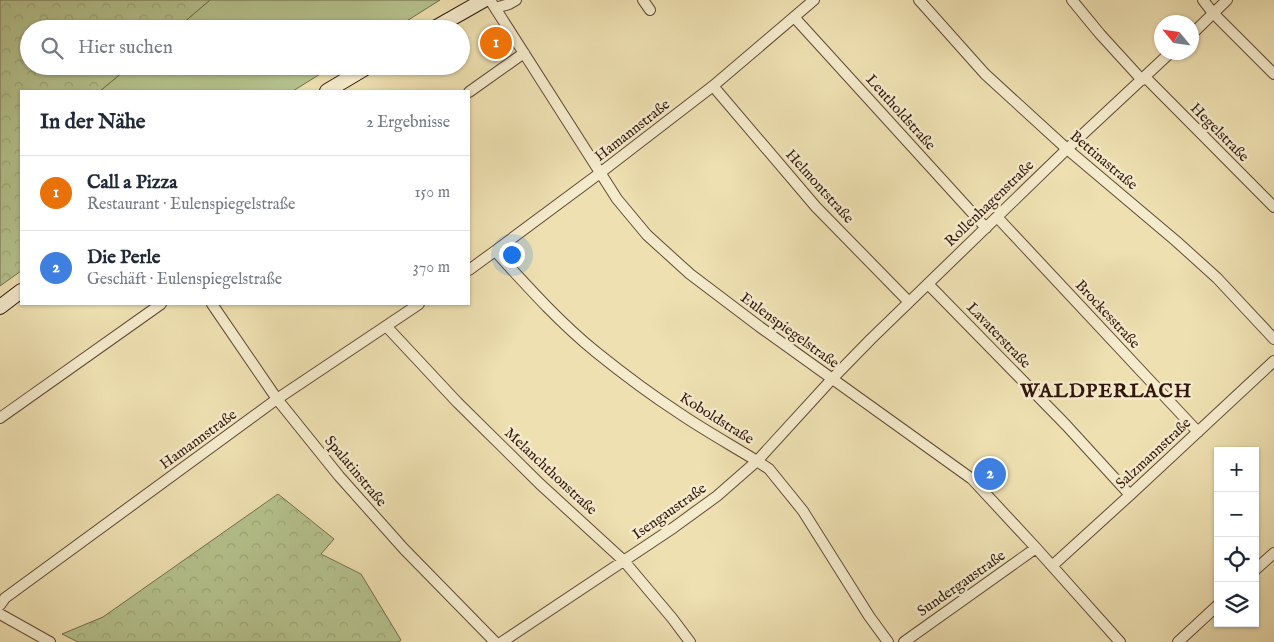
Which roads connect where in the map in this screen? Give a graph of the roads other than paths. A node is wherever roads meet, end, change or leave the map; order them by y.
1 (484, 0) edge
2 (516, 0) edge
3 (643, 0) edge
4 (919, 0) edge
5 (1072, 0) edge
6 (1203, 0) edge
7 (1227, 0) edge
8 (808, 2) edge
9 (492, 4) edge
10 (650, 10) dead end
11 (1213, 13) junction
12 (794, 17) junction
13 (449, 20) edge
14 (1199, 27) edge
15 (524, 54) junction
16 (1163, 60) edge
17 (1274, 74) edge
18 (354, 75) edge
19 (1144, 78) junction
20 (713, 86) junction
21 (329, 90) edge
22 (470, 91) edge
23 (1067, 149) junction
24 (600, 173) junction
25 (1274, 207) edge
26 (997, 217) junction
27 (986, 228) junction
28 (495, 252) junction
29 (470, 269) edge
30 (928, 284) junction
31 (20, 292) edge
32 (909, 302) junction
33 (160, 305) edge
34 (213, 305) edge
35 (418, 305) edge
36 (0, 307) edge
37 (386, 326) junction
38 (1274, 339) edge
39 (1274, 361) edge
40 (832, 380) junction
41 (277, 399) junction
42 (0, 418) edge
43 (1198, 432) junction
44 (757, 461) junction
45 (1130, 495) junction
46 (1036, 548) junction
47 (1274, 553) edge
48 (624, 561) junction
49 (1052, 566) junction
50 (1259, 566) edge
51 (0, 604) edge
52 (1214, 609) edge
53 (0, 614) edge
54 (50, 642) edge
55 (494, 642) edge
56 (502, 642) edge
57 (690, 642) edge
58 (888, 642) edge
59 (904, 642) edge
60 (1120, 642) edge
61 (1178, 642) edge

1 - 13 main road
2 - 9 street
3 - 10 street
4 - 23 street, Bettinastraße
5 - 19 street, Hegelstraße
6 - 11 street
7 - 11 street
8 - 12 street, Hamannstraße
9 - 15 street, Eulenspiegelstraße
11 - 14 street
11 - 17 street
12 - 20 street, Hamannstraße
12 - 27 street, Leutholdstraße
15 - 22 street
15 - 24 street, Eulenspiegelstraße
16 - 19 street, Rollenhagenstraße
18 - 21 main road
19 - 23 street, Rollenhagenstraße
19 - 25 street, Hegelstraße
20 - 24 street, Hamannstraße
20 - 32 street, Helmontstraße
23 - 26 street, Rollenhagenstraße
23 - 38 street, Bettinastraße
24 - 28 street, Hamannstraße
24 - 40 street, Eulenspiegelstraße
26 - 27 street, Rollenhagenstraße
26 - 43 street, Brockesstraße
27 - 30 street, Rollenhagenstraße
28 - 29 street, Hamannstraße
28 - 44 street, Koboldstraße
30 - 32 street, Rollenhagenstraße
30 - 45 street, Lavaterstraße
31 - 36 main road
32 - 40 street, Rollenhagenstraße
33 - 42 street
34 - 41 street, Spalatinstraße
35 - 37 street, Hamannstraße
37 - 41 street, Hamannstraße
37 - 48 street, Melanchthonstraße
39 - 43 street, Salzmannstraße
40 - 44 street, Isengaustraße
40 - 46 street, Eulenspiegelstraße
41 - 51 street, Hamannstraße
41 - 55 street, Spalatinstraße
43 - 45 street, Salzmannstraße
44 - 48 street, Isengaustraße
44 - 58 street, Koboldstraße
45 - 49 street, Salzmannstraße
46 - 49 street, Eulenspiegelstraße
46 - 59 street, Sundergaustraße
47 - 50 street
48 - 56 street, Isengaustraße
48 - 57 street, Melanchthonstraße
49 - 60 street, Eulenspiegelstraße
52 - 61 street
53 - 54 street

